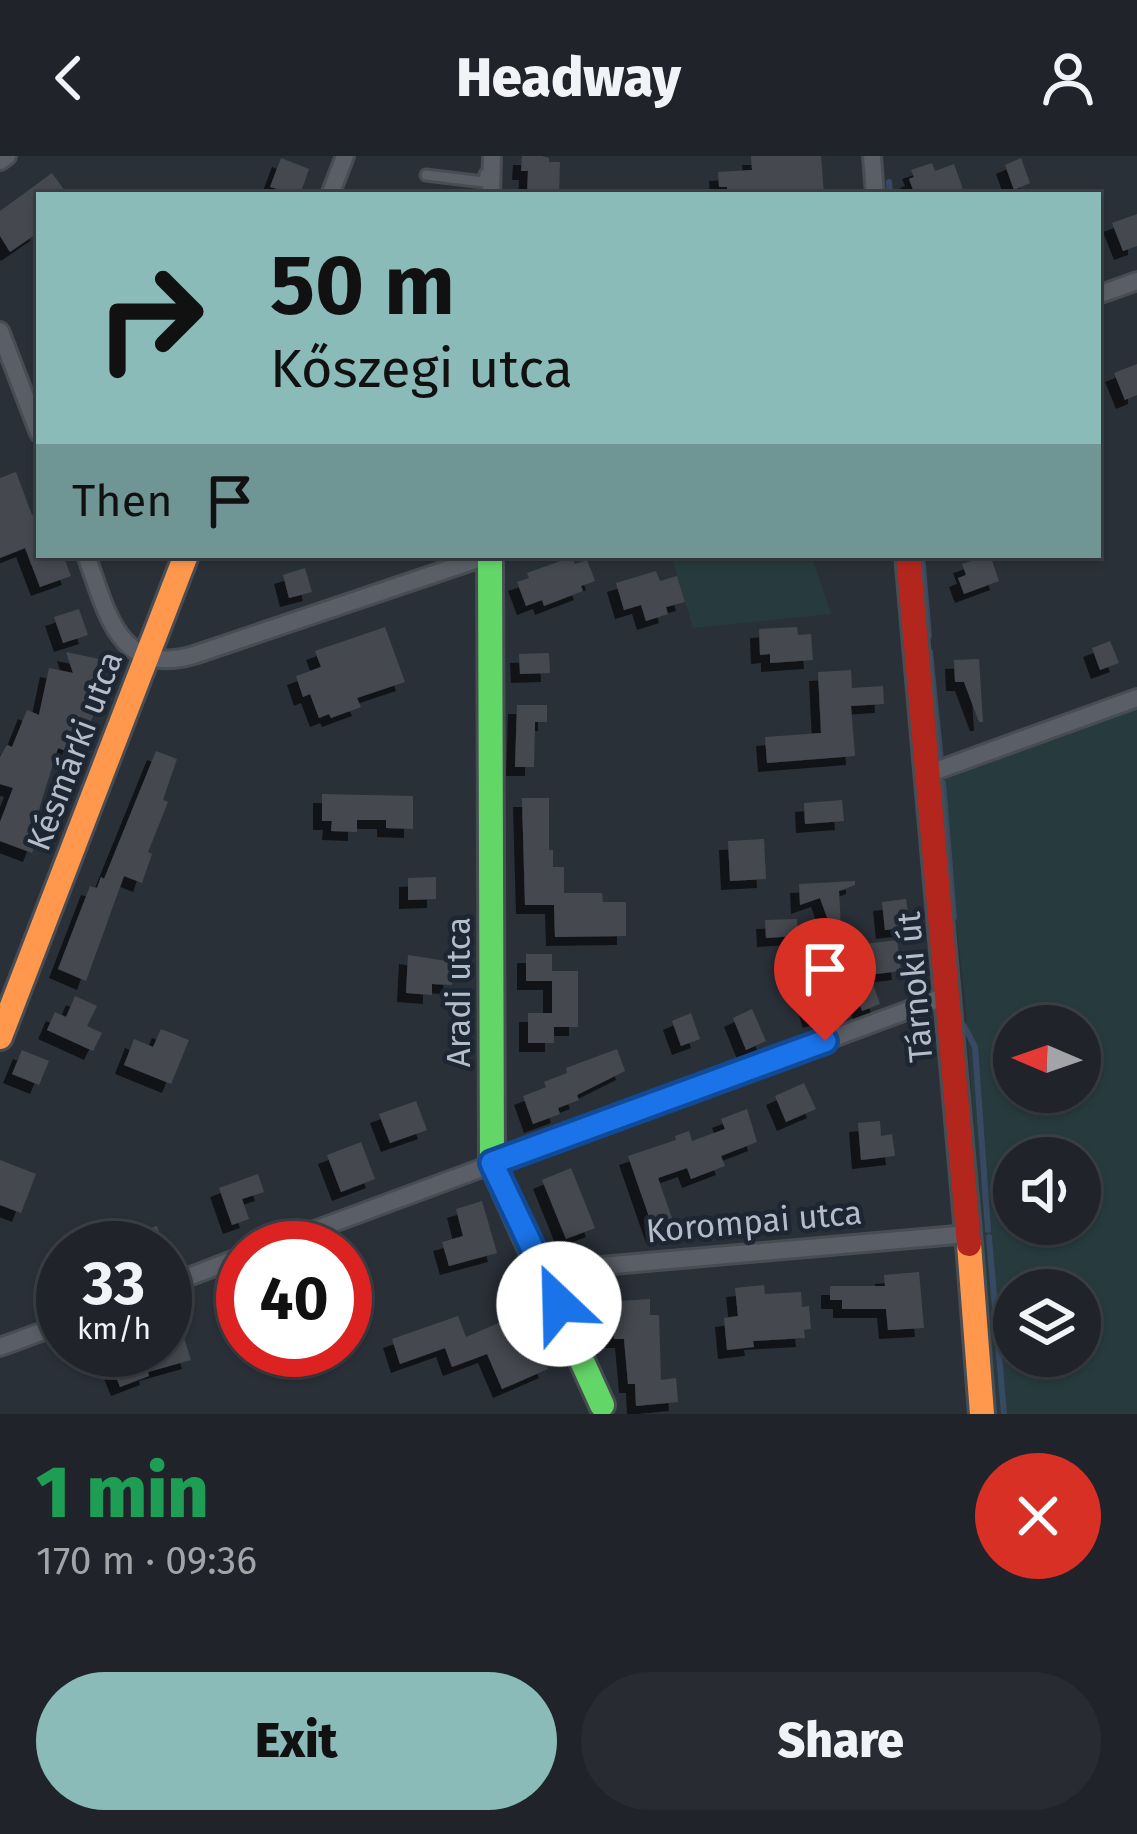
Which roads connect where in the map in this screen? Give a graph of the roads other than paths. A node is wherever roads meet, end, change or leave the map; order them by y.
1 (345, 156) edge
2 (490, 156) edge
3 (872, 156) edge
4 (426, 175) dead end
5 (331, 192) edge
6 (491, 192) edge
7 (875, 192) edge
8 (1137, 281) edge
9 (1101, 294) edge
10 (0, 331) edge
11 (36, 425) edge
12 (87, 558) edge
13 (185, 558) edge
14 (481, 558) edge
15 (490, 558) edge
16 (908, 558) edge
17 (145, 658) junction
18 (1137, 698) edge
19 (927, 774) junction
20 (949, 995) junction
21 (0, 1037) edge
22 (492, 1163) junction
23 (338, 1221) edge
24 (968, 1234) junction
25 (544, 1271) junction
26 (36, 1334) edge
27 (0, 1347) edge
28 (602, 1405) dead end
29 (982, 1414) edge

1 - 5 street
2 - 4 lane
2 - 6 street
3 - 7 street
8 - 9 street
10 - 11 street
12 - 17 street
13 - 17 street, Késmárki utca
14 - 17 street
15 - 22 street, Aradi utca
16 - 19 street, Tárnoki út
17 - 21 street, Késmárki utca
18 - 19 street
19 - 20 street, Tárnoki út
20 - 22 street
20 - 24 street, Tárnoki út
22 - 23 street
22 - 25 street, Aradi utca
24 - 25 street, Korompai utca
24 - 29 street, Tárnoki út
25 - 28 street, Aradi utca
26 - 27 street

